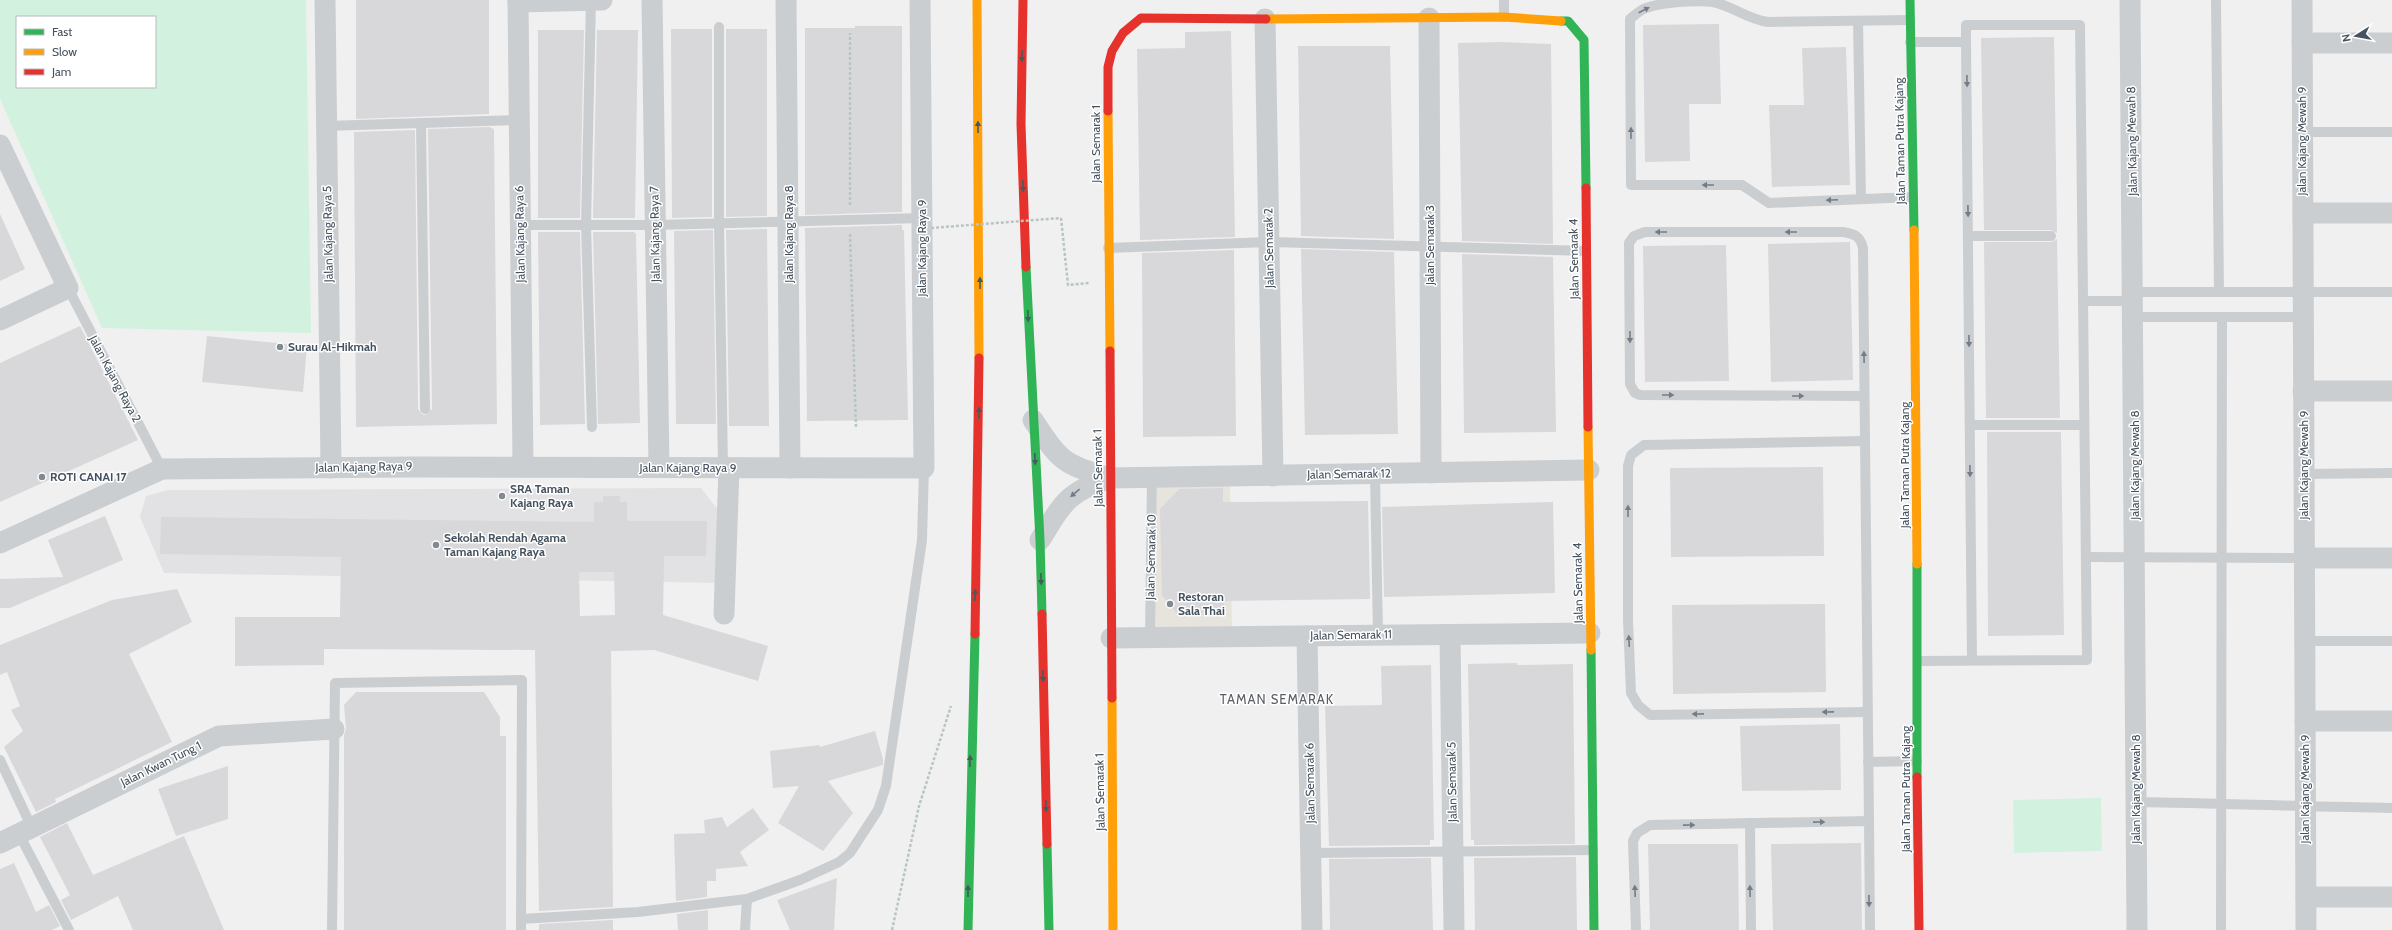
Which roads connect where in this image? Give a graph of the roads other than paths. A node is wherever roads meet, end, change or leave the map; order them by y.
1 (325, 0) edge
2 (590, 0) edge
3 (602, 0) edge
4 (652, 0) edge
5 (786, 0) edge
6 (920, 0) edge
7 (977, 0) edge
8 (1024, 0) edge
9 (1504, 0) edge
10 (1910, 0) edge
11 (2130, 0) edge
12 (2216, 0) edge
13 (2302, 0) edge
14 (518, 1) edge
15 (967, 8) dead end
16 (1504, 17) junction
17 (1141, 18) joint
18 (1429, 18) junction
19 (1265, 19) junction
20 (1910, 20) junction
21 (1858, 21) junction
22 (720, 27) dead end
23 (1910, 42) junction
24 (1966, 42) junction
25 (2392, 43) edge
26 (2302, 44) junction
27 (977, 54) junction
28 (519, 120) junction
29 (421, 123) junction
30 (326, 126) junction
31 (2302, 132) junction
32 (2392, 132) edge
33 (0, 145) edge
34 (1913, 197) junction
35 (1861, 199) junction
36 (2303, 213) junction
37 (2392, 213) edge
38 (789, 222) junction
39 (719, 223) junction
40 (926, 223) junction
41 (520, 225) junction
42 (586, 225) junction
43 (655, 225) junction
44 (1968, 236) junction
45 (2051, 236) dead end
46 (1269, 242) junction
47 (1430, 247) junction
48 (1108, 248) junction
49 (1586, 251) junction
50 (68, 288) junction
51 (2219, 292) junction
52 (2303, 292) junction
53 (2392, 292) edge
54 (2083, 301) junction
55 (2134, 303) junction
56 (2222, 317) junction
57 (2303, 317) junction
58 (0, 320) edge
59 (2303, 391) junction
60 (2392, 391) edge
61 (1864, 396) junction
62 (425, 409) dead end
63 (1033, 420) junction
64 (1970, 425) junction
65 (2084, 425) junction
66 (592, 427) dead end
67 (1865, 441) junction
68 (523, 467) junction
69 (659, 467) junction
70 (331, 468) junction
71 (726, 468) junction
72 (790, 468) junction
73 (924, 468) junction
74 (162, 469) junction
75 (1589, 470) junction
76 (1430, 473) junction
77 (1375, 474) junction
78 (2304, 474) junction
79 (2392, 474) edge
80 (1273, 476) junction
81 (1152, 477) junction
82 (1110, 478) junction
83 (1040, 540) junction
84 (0, 543) edge
85 (2086, 557) junction
86 (2135, 557) junction
87 (2222, 557) junction
88 (2304, 558) junction
89 (2392, 558) edge
90 (724, 614) dead end
91 (1450, 634) junction
92 (1590, 634) junction
93 (1378, 635) junction
94 (1307, 636) junction
95 (1150, 637) junction
96 (1111, 638) junction
97 (2305, 641) junction
98 (2392, 641) edge
99 (1972, 660) junction
100 (1918, 661) junction
101 (1867, 712) junction
102 (2305, 720) junction
103 (2392, 721) edge
104 (334, 729) junction
105 (0, 760) edge
106 (1917, 761) junction
107 (1868, 762) junction
108 (2136, 802) junction
109 (2222, 802) junction
110 (2306, 807) junction
111 (2392, 808) edge
112 (1868, 821) junction
113 (1750, 824) junction
114 (25, 831) junction
115 (0, 843) edge
116 (1453, 850) junction
117 (1593, 850) junction
118 (1311, 852) junction
119 (2306, 897) junction
120 (2392, 897) edge
121 (747, 899) junction
122 (521, 919) junction
123 (69, 930) edge
124 (332, 930) edge
125 (521, 930) edge
126 (745, 930) edge
127 (968, 930) edge
128 (1049, 930) edge
129 (1113, 930) edge
130 (1312, 930) edge
131 (1454, 930) edge
132 (1594, 930) edge
133 (1636, 930) edge
134 (1751, 930) edge
135 (1870, 930) edge
136 (1919, 930) edge
137 (2137, 930) edge
138 (2222, 930) edge
139 (2306, 930) edge

1 - 30 street, Jalan Kajang Raya 5
2 - 3 street
2 - 14 street
2 - 42 lane
4 - 43 street, Jalan Kajang Raya 7
5 - 38 street, Jalan Kajang Raya 8
6 - 40 street, Jalan Kajang Raya 9
7 - 27 main road
8 -> 63 main road
9 - 16 lane
10 - 20 main road, Jalan Taman Putra Kajang
11 - 55 street, Jalan Kajang Mewah 8
12 - 51 lane
13 - 26 street, Jalan Kajang Mewah 9
14 - 28 street, Jalan Kajang Raya 6
15 - 27 main road
16 - 18 main road, Jalan Semarak 4
16 - 49 main road, Jalan Semarak 4
17 - 19 main road, Jalan Semarak 4
17 - 48 main road, Jalan Semarak 1
18 - 19 main road, Jalan Semarak 4
18 - 47 street, Jalan Semarak 3
19 - 46 street, Jalan Semarak 2
20 - 21 lane
20 - 23 main road, Jalan Taman Putra Kajang
21 - 35 lane
35 -> 21 lane
22 - 39 lane
23 - 24 lane
23 - 34 main road, Jalan Taman Putra Kajang
24 -> 44 lane
24 - 54 lane
25 - 26 street
26 - 31 street, Jalan Kajang Mewah 9
127 -> 27 main road
28 - 29 lane
28 - 41 street, Jalan Kajang Raya 6
29 - 30 lane
29 - 62 lane
30 - 70 street, Jalan Kajang Raya 5
31 - 32 lane
31 - 36 street, Jalan Kajang Mewah 9
33 - 50 street, Jalan Kajang Raya 2
34 - 35 lane
34 - 100 main road, Jalan Taman Putra Kajang
36 - 37 street
36 - 52 street, Jalan Kajang Mewah 9
38 - 39 lane
38 - 40 lane
38 - 72 street, Jalan Kajang Raya 8
39 - 43 lane
39 - 71 lane
40 - 73 street, Jalan Kajang Raya 9
41 - 42 lane
41 - 68 street, Jalan Kajang Raya 6
42 - 43 lane
42 - 66 lane
43 - 69 street, Jalan Kajang Raya 7
44 - 45 lane
44 -> 64 lane
46 - 47 lane
46 - 48 lane
46 - 80 street, Jalan Semarak 2
47 - 49 lane
47 - 76 street, Jalan Semarak 3
48 - 82 main road, Jalan Semarak 1
49 - 75 main road, Jalan Semarak 4
50 - 58 street
50 - 74 lane, Jalan Kajang Raya 2
51 - 52 lane
51 - 55 lane
52 - 53 lane
52 - 57 street, Jalan Kajang Mewah 9
54 - 55 lane
54 - 65 lane
55 - 56 lane
55 - 86 street, Jalan Kajang Mewah 8
56 - 57 lane
56 - 87 lane
57 - 59 street, Jalan Kajang Mewah 9
59 - 60 street
59 - 78 street, Jalan Kajang Mewah 9
61 -> 61 lane
61 - 67 lane
63 - 82 street, Jalan Semarak 12
63 -> 83 main road
64 - 65 lane
64 -> 99 lane
65 - 85 lane
67 - 101 lane
101 -> 67 lane
68 - 69 street, Jalan Kajang Raya 9
68 - 70 street, Jalan Kajang Raya 9
69 - 71 street, Jalan Kajang Raya 9
70 - 74 street, Jalan Kajang Raya 9
71 - 72 street, Jalan Kajang Raya 9
71 - 90 street
72 - 73 street, Jalan Kajang Raya 9
73 - 121 lane
74 - 84 street, Jalan Kajang Raya 9
75 - 76 street, Jalan Semarak 12
75 - 92 main road, Jalan Semarak 4
76 - 77 street, Jalan Semarak 12
77 - 80 street, Jalan Semarak 12
77 - 93 lane
78 - 79 lane
78 - 88 street, Jalan Kajang Mewah 9
80 - 81 street, Jalan Semarak 12
81 - 82 street, Jalan Semarak 12
81 - 95 lane, Jalan Semarak 10
82 -> 83 street, Jalan Semarak 12
82 - 96 main road, Jalan Semarak 1
83 -> 128 main road
85 - 86 lane
85 - 99 lane
86 - 87 lane
86 - 108 street, Jalan Kajang Mewah 8
87 - 88 lane
87 - 109 lane
88 - 89 street
88 - 97 street, Jalan Kajang Mewah 9
91 - 92 street, Jalan Semarak 11
91 - 93 street, Jalan Semarak 11
91 - 116 street, Jalan Semarak 5
92 - 117 main road, Jalan Semarak 4
93 - 94 street, Jalan Semarak 11
94 - 95 street, Jalan Semarak 11
94 - 118 street, Jalan Semarak 6
95 - 96 street, Jalan Semarak 11
96 - 129 main road, Jalan Semarak 1
97 - 98 lane
97 - 102 street, Jalan Kajang Mewah 9
99 - 100 lane
100 - 106 main road, Jalan Taman Putra Kajang
101 - 107 lane
102 - 103 street
102 - 110 street, Jalan Kajang Mewah 9
104 - 114 street, Jalan Kwan Tung 1
104 - 122 lane
104 - 124 lane
105 - 114 lane
106 - 107 lane
106 - 136 main road, Jalan Taman Putra Kajang
107 - 112 lane
108 - 109 lane
108 - 137 street, Jalan Kajang Mewah 8
109 - 110 lane
109 - 138 lane
110 - 111 lane
110 - 119 street, Jalan Kajang Mewah 9
113 -> 112 lane
112 -> 135 lane
133 -> 113 lane
134 -> 113 lane
114 - 115 street, Jalan Kwan Tung 1
114 - 123 lane
116 - 117 lane
116 - 118 lane
116 - 131 street, Jalan Semarak 5
117 - 132 main road, Jalan Semarak 4
118 - 130 street, Jalan Semarak 6
119 - 120 street
119 - 139 street, Jalan Kajang Mewah 9
121 - 122 lane
121 - 126 lane
122 - 125 lane

